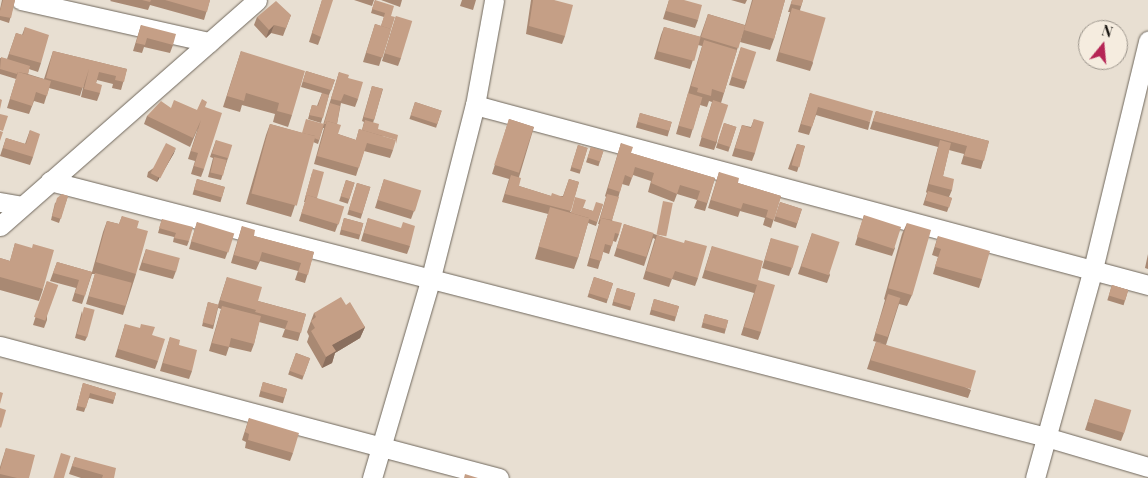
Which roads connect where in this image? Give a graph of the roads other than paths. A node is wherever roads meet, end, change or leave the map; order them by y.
1 (21, 0) edge
2 (257, 0) edge
3 (494, 0) edge
4 (1148, 41) edge
5 (208, 42) junction
6 (1144, 72) edge
7 (475, 105) junction
8 (50, 181) junction
9 (0, 202) edge
10 (22, 206) junction
11 (0, 226) edge
12 (1093, 269) junction
13 (430, 281) junction
14 (1148, 285) edge
15 (0, 346) edge
16 (1046, 438) junction
17 (381, 447) junction
18 (1148, 467) edge
19 (372, 478) edge
20 (499, 478) edge
21 (1034, 478) edge

1 - 5 street
2 - 5 street
3 - 7 street
4 - 6 street
5 - 8 street
6 - 12 street
7 - 12 street
7 - 13 street
8 - 10 street
8 - 13 street
9 - 10 street
10 - 11 street
12 - 14 street
12 - 16 street
13 - 16 street
13 - 17 street
15 - 17 street
16 - 18 street
16 - 21 street
17 - 19 street
17 - 20 street

